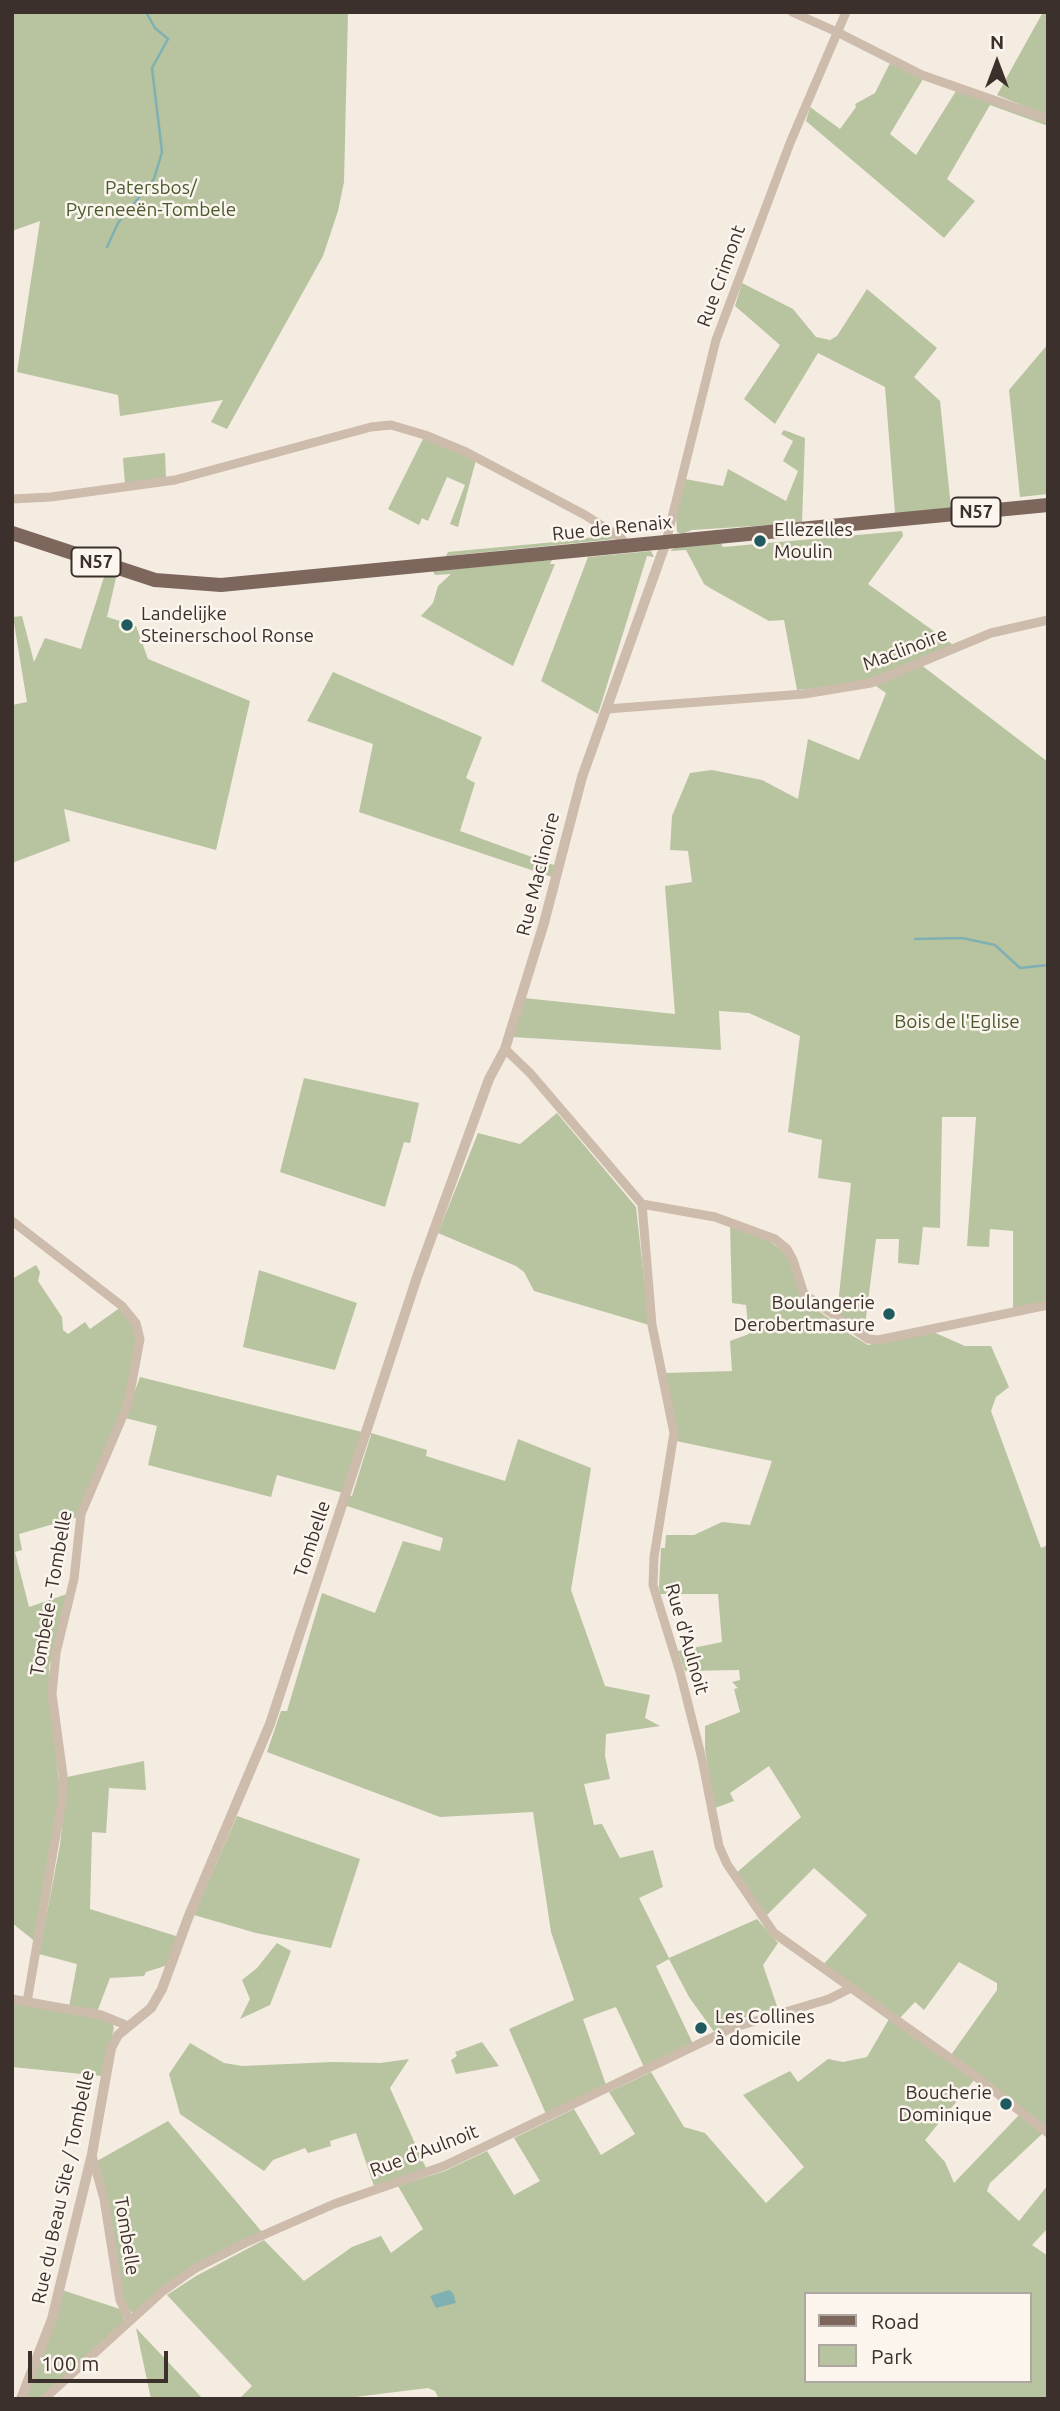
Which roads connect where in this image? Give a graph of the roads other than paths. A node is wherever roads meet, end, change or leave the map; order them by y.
1 (792, 12) edge
2 (846, 12) edge
3 (837, 32) junction
4 (1048, 119) edge
5 (12, 499) edge
6 (1048, 505) edge
7 (12, 533) edge
8 (666, 542) junction
9 (627, 546) junction
10 (1048, 620) edge
11 (607, 709) junction
12 (505, 1049) junction
13 (642, 1204) junction
14 (12, 1221) edge
15 (1048, 1305) edge
16 (849, 1989) junction
17 (12, 1999) edge
18 (27, 2002) junction
19 (128, 2026) junction
20 (1048, 2133) edge
21 (92, 2154) junction
22 (131, 2321) junction
23 (21, 2399) edge
24 (44, 2399) edge

1 - 3 street
2 - 3 street, Rue Crimont
3 - 4 street
3 - 8 street, Rue Crimont
5 - 9 street
6 - 8 main road, Rue de Renaix / N57
7 - 9 main road, Rue de Renaix / N57
8 - 9 main road, Rue de Renaix / N57
8 - 11 street, Rue Maclinoire
10 - 11 street, Maclinoire
11 - 12 street, Rue Maclinoire
12 - 13 street
12 - 19 street, Tombelle
13 - 15 street
13 - 16 street, Rue d'Aulnoit
14 - 18 street, Tombele - Tombelle
16 - 20 street, Rue d'Aulnoit
16 - 22 street, Rue d'Aulnoit
17 - 18 street
18 - 19 street
19 - 21 street, Rue du Beau Site / Tombelle
21 - 22 street, Tombelle
21 - 23 street, Rue du Beau Site / Tombelle
22 - 24 street, Rue d'Aulnoit

